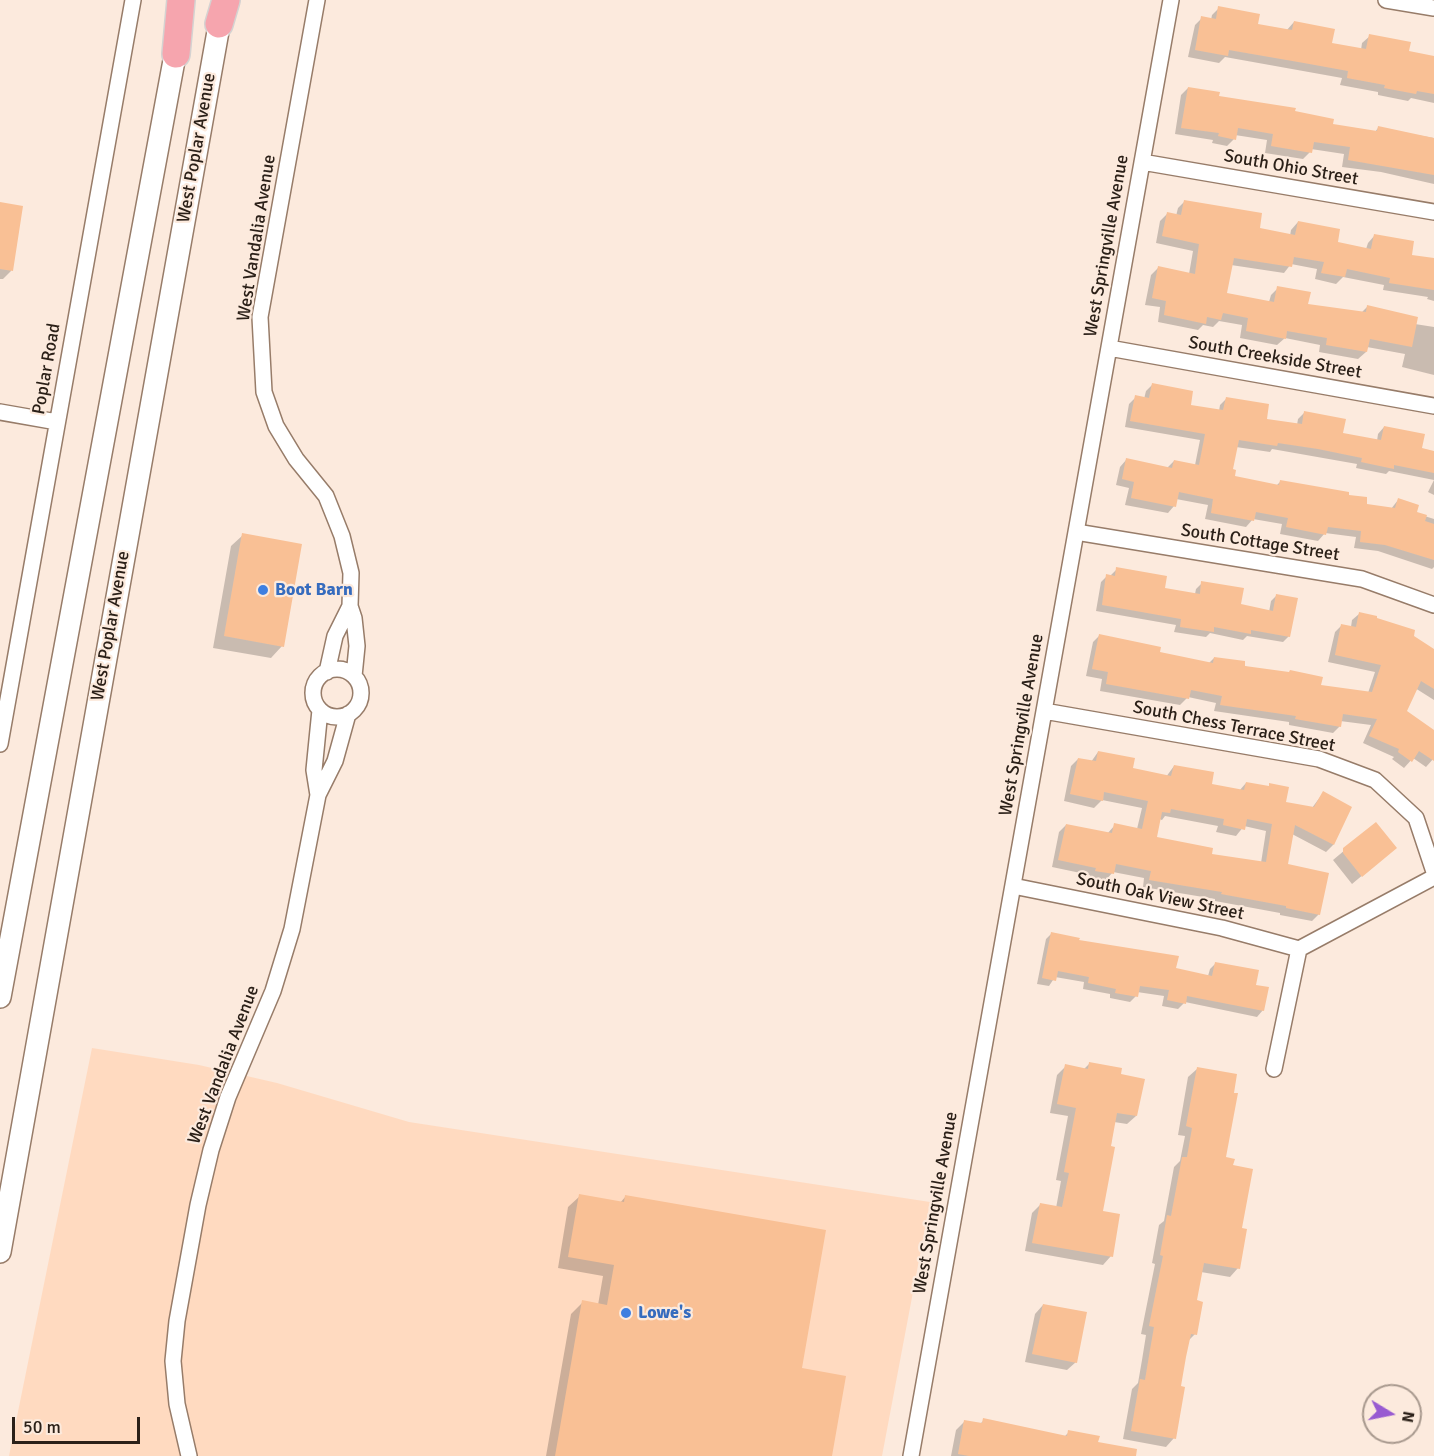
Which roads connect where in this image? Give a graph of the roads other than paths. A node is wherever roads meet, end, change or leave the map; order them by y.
1 (133, 0) edge
2 (181, 0) edge
3 (186, 0) edge
4 (317, 0) edge
5 (1171, 0) edge
6 (1386, 0) edge
7 (223, 8) edge
8 (1434, 8) edge
9 (176, 54) junction
10 (1142, 162) junction
11 (1434, 212) edge
12 (1108, 348) junction
13 (1434, 406) edge
14 (0, 412) edge
15 (57, 422) junction
16 (1076, 532) junction
17 (1434, 604) edge
18 (350, 606) junction
19 (7, 667) edge
20 (327, 672) junction
21 (354, 676) junction
22 (320, 710) junction
23 (1044, 711) junction
24 (348, 714) junction
25 (0, 744) edge
26 (318, 795) junction
27 (1434, 872) edge
28 (1434, 877) edge
29 (1013, 886) junction
30 (1299, 949) junction
31 (0, 997) edge
32 (1274, 1069) dead end
33 (0, 1252) edge
34 (189, 1456) edge
35 (911, 1456) edge

1 - 15 street, Poplar Road
2 - 9 highway
3 - 9 main road, West Poplar Avenue
4 - 18 street, West Vandalia Avenue
5 - 10 street, West Springville Avenue
6 - 8 street
7 - 33 main road, West Poplar Avenue
9 - 31 main road, West Poplar Avenue
10 - 11 street, South Ohio Street
10 - 12 street, West Springville Avenue
12 - 13 street, South Creekside Street
12 - 16 street, West Springville Avenue
14 - 15 street
15 - 19 street, Poplar Road
16 - 17 street, South Cottage Street
16 - 23 street, West Springville Avenue
18 - 20 street, West Vandalia Avenue
18 - 21 street, West Vandalia Avenue
19 - 25 street, Poplar Road
20 - 21 street
20 - 22 street
21 - 24 street
22 - 24 street
22 - 26 street, West Vandalia Avenue
23 - 27 street, South Chess Terrace Street
23 - 29 street, West Springville Avenue
24 - 26 street, West Vandalia Avenue
26 - 34 street, West Vandalia Avenue
28 - 30 street
29 - 30 street, South Oak View Street
29 - 35 street, West Springville Avenue
30 - 32 street

